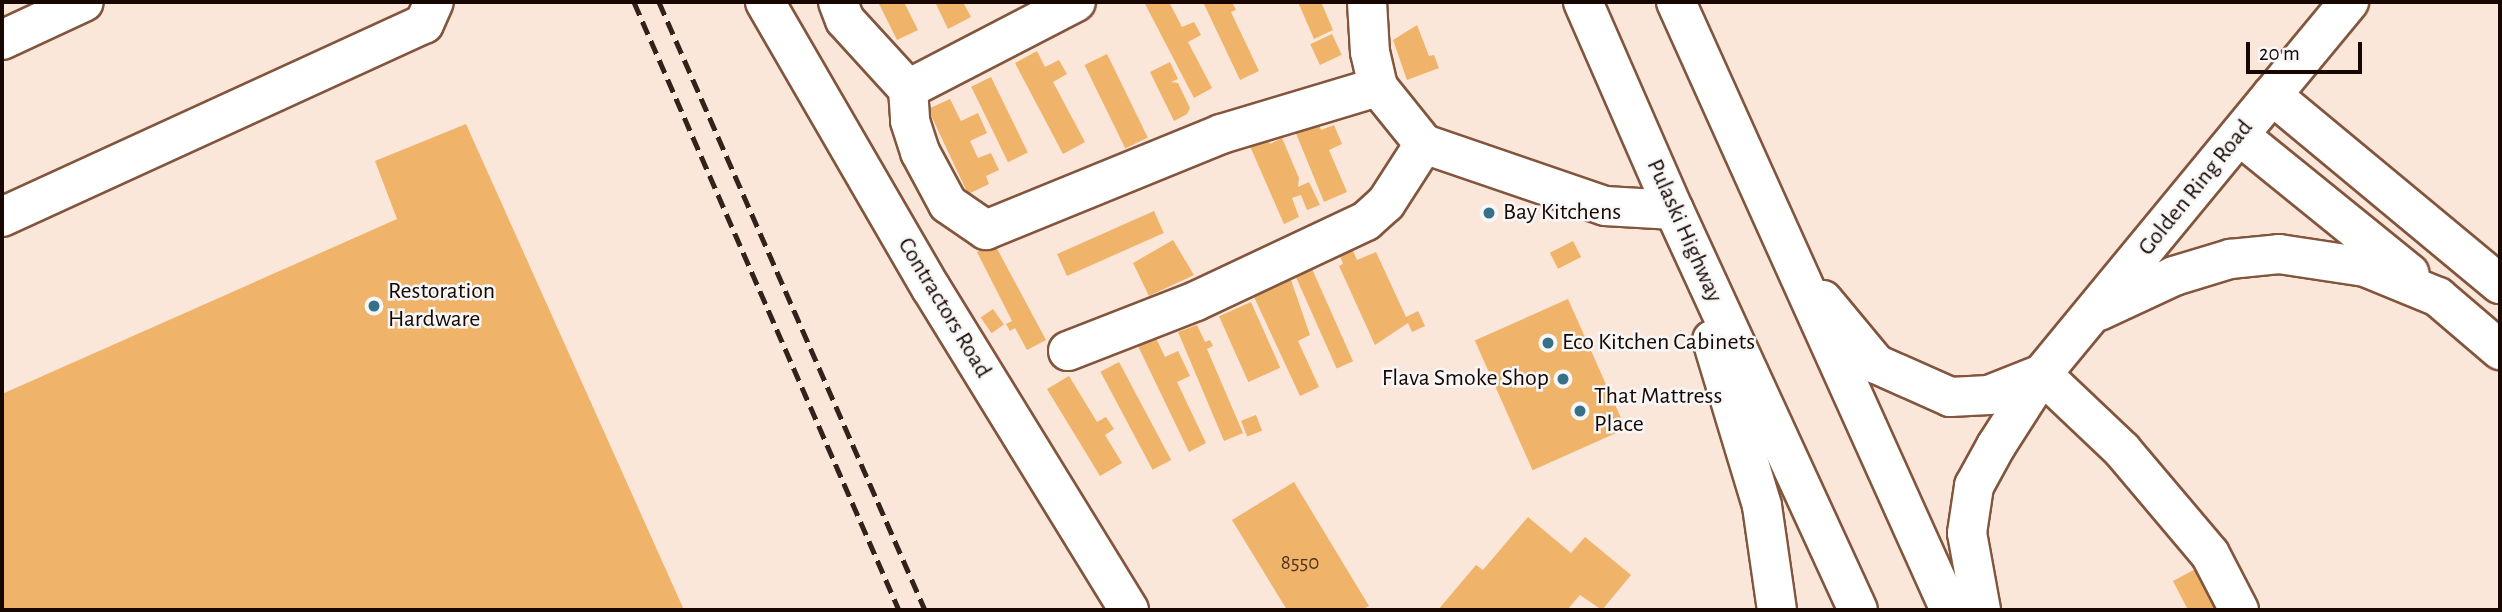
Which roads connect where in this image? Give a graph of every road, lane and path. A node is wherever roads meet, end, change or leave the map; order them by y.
1 (84, 2) edge
2 (434, 2) edge
3 (765, 2) edge
4 (838, 2) edge
5 (1076, 2) edge
6 (1367, 2) edge
7 (1583, 2) edge
8 (1676, 2) edge
9 (2349, 2) edge
10 (2, 40) edge
11 (1378, 87) junction
12 (908, 89) junction
13 (2272, 95) junction
14 (2240, 136) junction
15 (1424, 144) junction
16 (1676, 215) junction
17 (2, 217) edge
18 (1790, 260) junction
19 (2500, 284) edge
20 (2438, 297) junction
21 (2091, 315) junction
22 (2500, 350) edge
23 (1068, 351) dead end
24 (2042, 374) junction
25 (1129, 610) edge
26 (1777, 610) edge
27 (1858, 610) edge
28 (1950, 610) edge
29 (1981, 610) edge
30 (2239, 610) edge

1 - 10 main road
2 - 17 main road
3 - 25 main road, Contractors Road
4 - 12 main road
5 - 12 main road
6 - 11 main road
7 - 16 main road, Pulaski Highway
8 - 18 main road
9 - 13 main road, Golden Ring Road
11 - 12 main road
11 - 15 main road
13 - 14 main road, Golden Ring Road
13 - 19 main road
14 - 20 main road
14 - 21 main road, Golden Ring Road
15 - 16 main road
15 - 23 main road
16 - 26 main road
16 - 27 main road, Pulaski Highway
18 - 24 main road
18 - 28 main road
20 - 21 main road
20 - 22 main road
21 - 24 main road, Golden Ring Road
24 - 29 main road, Golden Ring Road
24 - 30 main road

